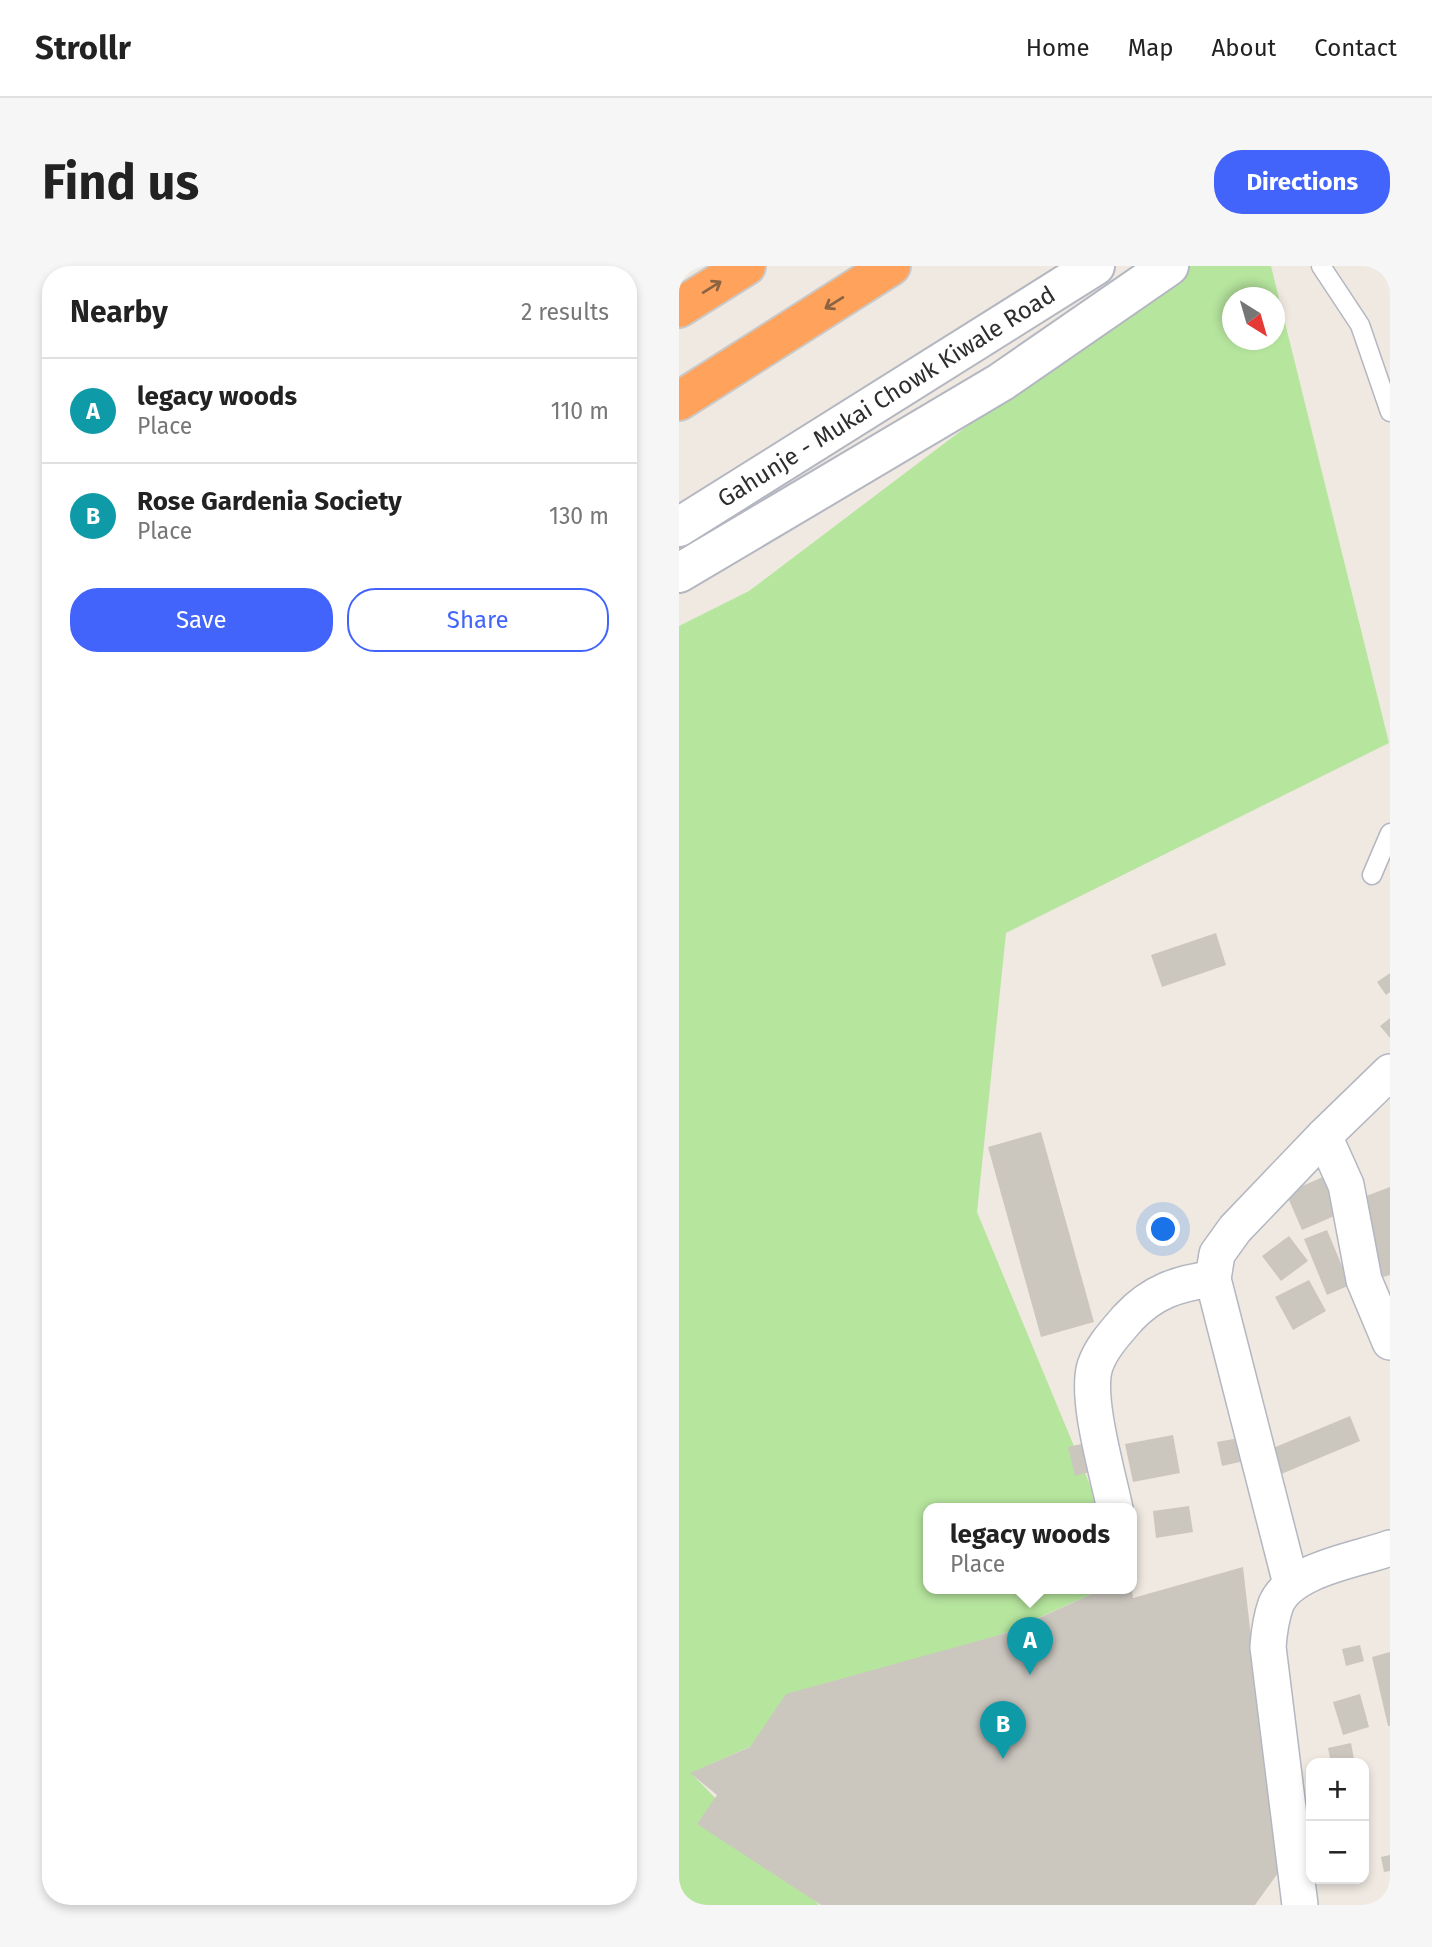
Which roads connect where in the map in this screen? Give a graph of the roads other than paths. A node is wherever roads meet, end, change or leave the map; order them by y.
1 (746, 266) edge
2 (891, 266) edge
3 (1095, 266) edge
4 (1169, 266) edge
5 (1321, 266) edge
6 (679, 308) edge
7 (679, 401) edge
8 (1390, 412) edge
9 (679, 527) edge
10 (679, 573) edge
11 (1390, 833) edge
12 (1372, 875) dead end
13 (1390, 1072) edge
14 (1324, 1136) junction
15 (1213, 1279) junction
16 (1390, 1342) edge
17 (1114, 1503) edge
18 (1390, 1548) edge
19 (1291, 1584) junction
20 (1300, 1905) edge

6 -> 1 highway
2 -> 7 highway
3 - 9 street, Gahunje - Mukai Chowk Kiwale Road
4 - 10 street
5 - 8 lane
11 - 12 lane
13 - 14 street
14 - 15 street
14 - 16 street
15 - 17 street
15 - 19 street
18 - 19 street
19 - 20 street

